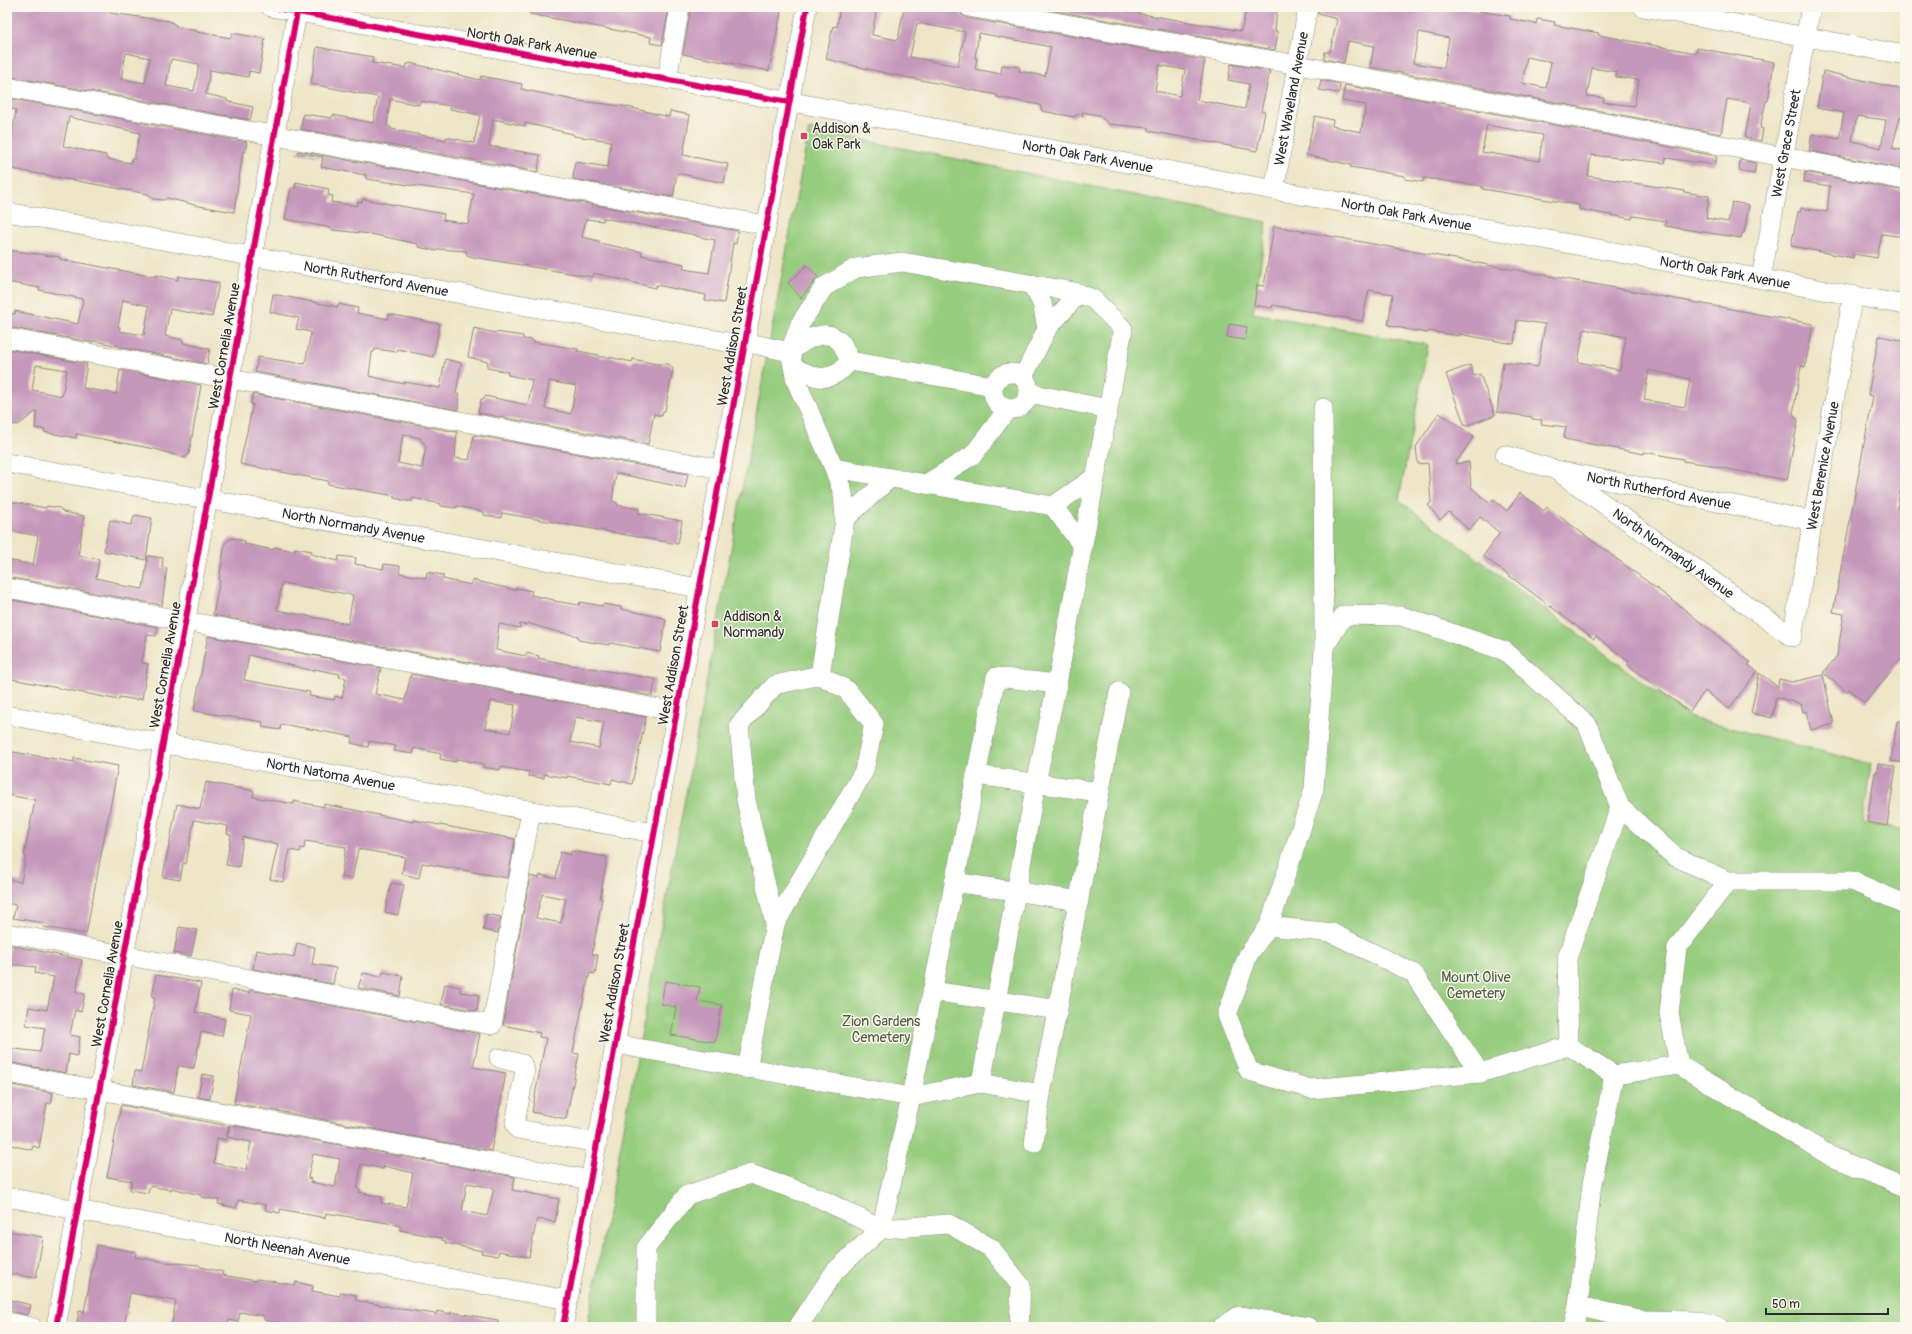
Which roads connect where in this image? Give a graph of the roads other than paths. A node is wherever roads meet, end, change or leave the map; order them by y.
1 (271, 7) edge
2 (680, 7) edge
3 (807, 7) edge
4 (969, 7) edge
5 (1308, 7) edge
6 (1643, 7) edge
7 (1811, 7) edge
8 (298, 9) edge
9 (1806, 37) junction
10 (1905, 55) edge
11 (1298, 65) junction
12 (667, 79) junction
13 (7, 87) edge
14 (789, 102) junction
15 (275, 136) junction
16 (1783, 158) junction
17 (1905, 180) edge
18 (1274, 190) junction
19 (7, 212) edge
20 (766, 225) junction
21 (252, 256) junction
22 (1761, 279) junction
23 (1032, 285) junction
24 (1079, 293) junction
25 (1853, 296) junction
26 (1905, 305) edge
27 (1047, 329) junction
28 (7, 338) edge
29 (745, 344) junction
30 (791, 359) junction
31 (850, 361) junction
32 (230, 379) junction
33 (1026, 385) junction
34 (993, 386) junction
35 (1323, 408) dead end
36 (1108, 409) junction
37 (1007, 410) junction
38 (1505, 455) dead end
39 (7, 463) edge
40 (834, 468) junction
41 (721, 469) junction
42 (1556, 470) junction
43 (1095, 477) junction
44 (890, 478) junction
45 (926, 484) junction
46 (208, 499) junction
47 (1053, 506) junction
48 (845, 519) junction
49 (1814, 521) junction
50 (1082, 545) junction
51 (7, 588) edge
52 (699, 588) junction
53 (185, 621) junction
54 (1792, 636) joint
55 (1324, 648) junction
56 (820, 675) junction
57 (1058, 684) junction
58 (1119, 692) dead end
59 (677, 712) junction
60 (7, 715) edge
61 (163, 743) junction
62 (976, 775) junction
63 (1036, 783) junction
64 (1100, 792) junction
65 (1620, 807) junction
66 (531, 810) junction
67 (654, 833) junction
68 (1728, 881) junction
69 (954, 882) junction
70 (1016, 890) junction
71 (1079, 901) junction
72 (1905, 904) edge
73 (775, 924) junction
74 (1269, 926) junction
75 (7, 933) edge
76 (124, 956) junction
77 (932, 991) junction
78 (996, 1002) junction
79 (1058, 1010) junction
80 (616, 1044) junction
81 (1569, 1046) junction
82 (499, 1058) dead end
83 (1678, 1065) junction
84 (747, 1069) junction
85 (7, 1073) edge
86 (1480, 1073) junction
87 (1614, 1075) junction
88 (981, 1083) junction
89 (99, 1090) junction
90 (1041, 1094) junction
91 (911, 1097) junction
92 (597, 1144) junction
93 (1034, 1144) dead end
94 (590, 1180) junction
95 (1905, 1187) edge
96 (7, 1197) edge
97 (77, 1210) junction
98 (881, 1229) junction
99 (568, 1300) junction
100 (1578, 1306) junction
101 (7, 1322) edge
102 (1641, 1324) edge
103 (648, 1325) edge
104 (32, 1327) edge
105 (56, 1327) edge
106 (563, 1327) edge
107 (798, 1327) edge
108 (1019, 1327) edge
109 (1222, 1327) edge
110 (1308, 1327) edge
111 (1573, 1327) edge
112 (1720, 1327) edge

1 - 8 street, North Oak Park Avenue
2 - 12 street
3 - 14 street, West Addison Street
4 - 11 street
5 - 11 street, West Waveland Avenue
6 - 9 street
7 - 9 street, West Grace Street
8 - 12 street, North Oak Park Avenue
8 - 15 street, West Cornelia Avenue
9 - 10 street
9 - 16 street, West Grace Street
11 - 16 street
11 - 18 street, West Waveland Avenue
12 - 14 street, North Oak Park Avenue
13 - 15 street
14 - 18 street, North Oak Park Avenue
14 - 20 street, West Addison Street
15 - 20 street
15 - 21 street, West Cornelia Avenue
16 - 17 street
16 - 22 street, West Grace Street
18 - 22 street, North Oak Park Avenue
19 - 21 street, North Rutherford Avenue
20 - 29 street, West Addison Street
21 - 29 street, North Rutherford Avenue
21 - 32 street, West Cornelia Avenue
22 - 25 street, North Oak Park Avenue
23 - 24 street
23 - 27 street
23 - 30 street
24 - 27 street
24 - 36 street
25 - 26 street, North Oak Park Avenue
25 - 49 street, West Berenice Avenue
27 - 33 street
28 - 32 street
29 - 30 street, North Rutherford Avenue
29 - 41 street, West Addison Street
30 - 31 street
30 - 31 street
30 - 40 street
31 - 34 street
32 - 41 street
32 - 46 street, West Cornelia Avenue
33 - 34 street
33 - 36 street
33 - 37 street
34 - 37 street
35 - 55 street
36 - 43 street
37 - 45 street
38 - 42 street, North Rutherford Avenue
39 - 46 street, North Normandy Avenue
40 - 44 street
40 - 48 street
41 - 52 street, West Addison Street
42 - 49 street, North Rutherford Avenue
42 - 54 street, North Normandy Avenue
43 - 47 street
43 - 50 street
44 - 45 street
44 - 48 street
45 - 47 street
46 - 52 street, North Normandy Avenue
46 - 53 street, West Cornelia Avenue
47 - 50 street
48 - 56 street
49 - 54 street, West Berenice Avenue
50 - 57 street
51 - 53 street
52 - 59 street, West Addison Street
53 - 59 street
53 - 61 street, West Cornelia Avenue
55 - 65 street
55 - 74 street
56 - 73 street
56 - 73 street
57 - 62 street
57 - 63 street
58 - 64 street
59 - 67 street, West Addison Street
60 - 61 street, North Natoma Avenue
61 - 66 street, North Natoma Avenue
61 - 76 street, West Cornelia Avenue
62 - 63 street
62 - 69 street
63 - 64 street
63 - 70 street
64 - 71 street
65 - 68 street
65 - 81 street
66 - 67 street, North Natoma Avenue
66 - 76 street
67 - 80 street, West Addison Street
68 - 72 street
68 - 83 street
69 - 70 street
69 - 77 street
70 - 71 street
70 - 78 street
71 - 79 street
73 - 84 street
74 - 86 street
74 - 86 street
75 - 76 street
76 - 89 street, West Cornelia Avenue
77 - 78 street
77 - 91 street
78 - 79 street
78 - 88 street
79 - 90 street
80 - 84 street
80 - 92 street, West Addison Street
81 - 86 street
81 - 87 street
82 - 92 street
83 - 87 street
83 - 95 street
84 - 91 street
85 - 89 street
87 - 100 street
88 - 90 street
88 - 91 street
89 - 94 street
89 - 97 street, West Cornelia Avenue
90 - 93 street
91 - 98 street
92 - 94 street, West Addison Street
94 - 99 street, West Addison Street
96 - 97 street, North Neenah Avenue
97 - 99 street, North Neenah Avenue
97 - 105 street, West Cornelia Avenue
98 - 103 street
98 - 107 street
98 - 108 street
99 - 106 street, West Addison Street
100 - 102 street
100 - 111 street
101 - 104 street
102 - 112 street
109 - 110 street

